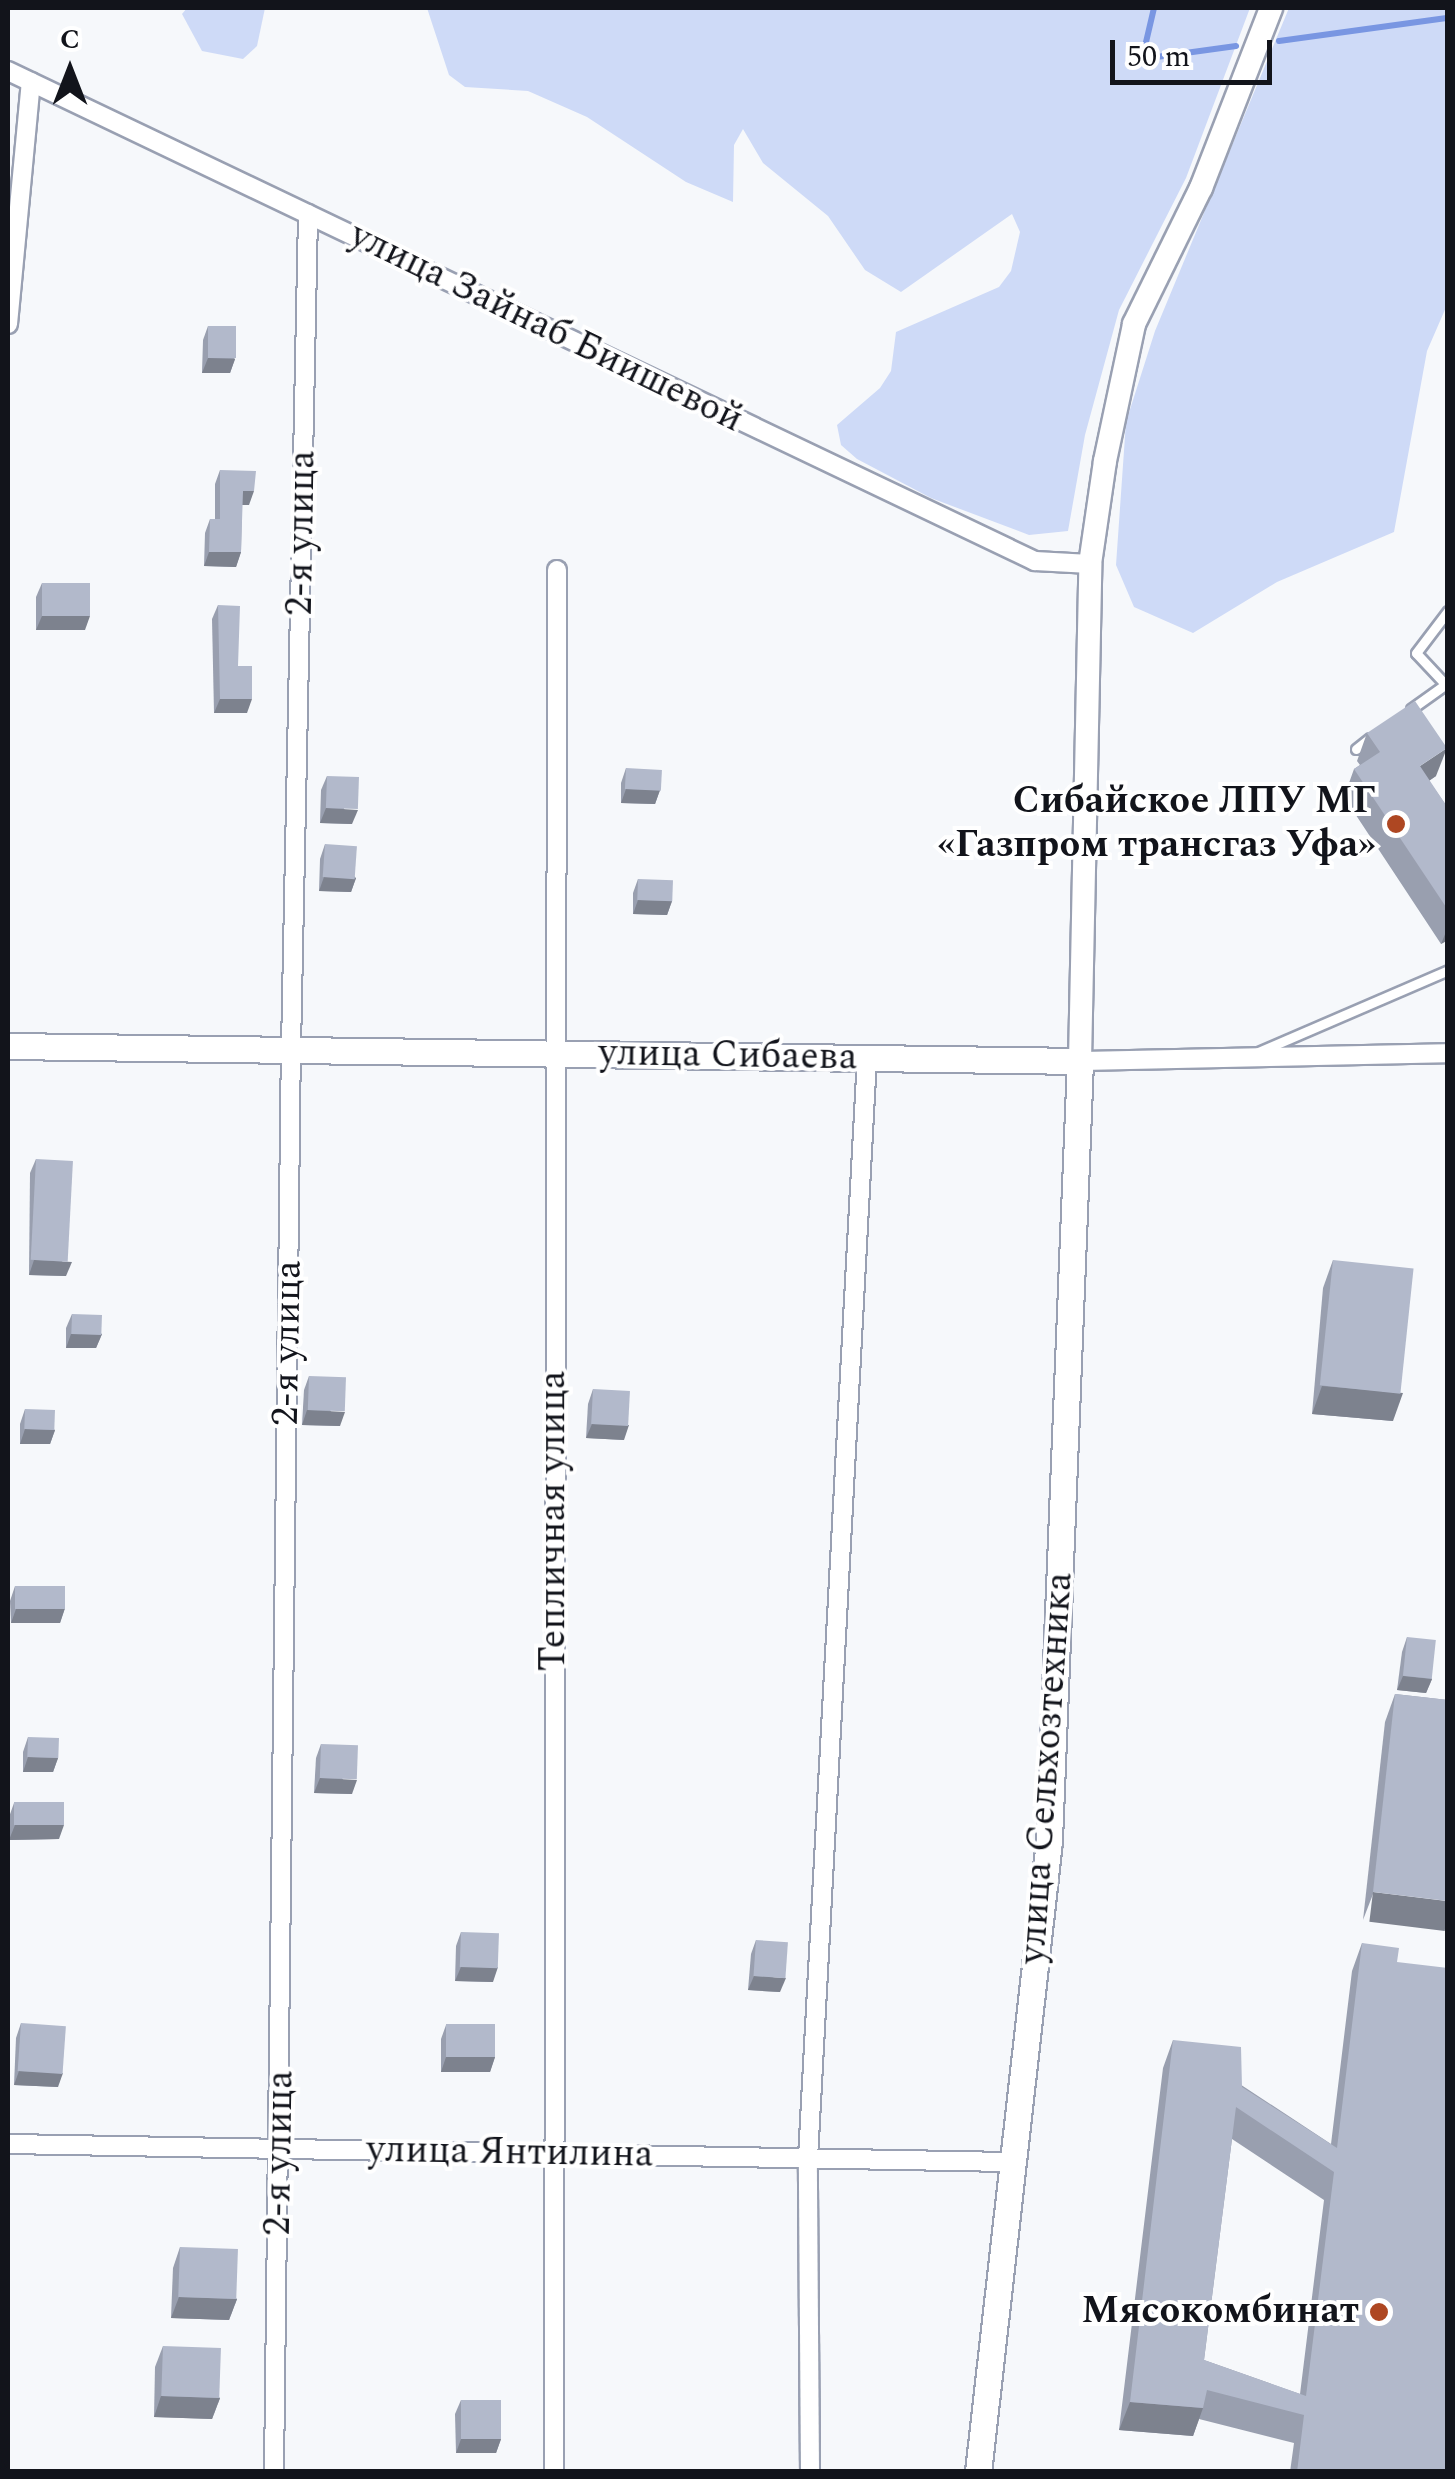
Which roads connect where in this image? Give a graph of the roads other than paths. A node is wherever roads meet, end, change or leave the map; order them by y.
1 (1271, 8) edge
2 (8, 71) edge
3 (30, 82) junction
4 (308, 214) junction
5 (8, 324) edge
6 (1090, 564) junction
7 (556, 570) dead end
8 (1448, 611) edge
9 (1447, 685) edge
10 (1401, 716) edge
11 (1386, 727) edge
12 (1356, 749) dead end
13 (1448, 970) edge
14 (8, 1046) edge
15 (290, 1048) junction
16 (1258, 1052) junction
17 (1448, 1053) edge
18 (554, 1054) junction
19 (867, 1058) junction
20 (1080, 1061) junction
21 (8, 2144) edge
22 (280, 2148) junction
23 (554, 2153) junction
24 (808, 2158) junction
25 (1013, 2162) junction
26 (274, 2472) edge
27 (554, 2472) edge
28 (810, 2472) edge
29 (978, 2472) edge

1 - 6 street
2 - 3 street, улица Зайнаб Биишевой
3 - 4 street, улица Зайнаб Биишевой
3 - 5 street
4 - 6 street, улица Зайнаб Биишевой
4 - 15 street, 2-я улица
6 - 20 street
7 - 18 street, Тепличная улица
8 - 9 lane
9 - 10 lane
11 - 12 lane
13 - 16 lane
14 - 15 main road, улица Сибаева
15 - 18 main road, улица Сибаева
15 - 22 street, 2-я улица
16 - 17 street, улица Сибаева
16 - 20 street, улица Сибаева
18 - 19 main road, улица Сибаева
18 - 23 street, Тепличная улица
19 - 20 main road, улица Сибаева
19 - 24 street
20 - 25 main road, улица Сельхозтехника
21 - 22 street, улица Янтилина
22 - 23 street, улица Янтилина
22 - 26 street, 2-я улица
23 - 24 street, улица Янтилина
23 - 27 street, Тепличная улица
24 - 25 street, улица Янтилина
24 - 28 street
25 - 29 main road, улица Сельхозтехника

